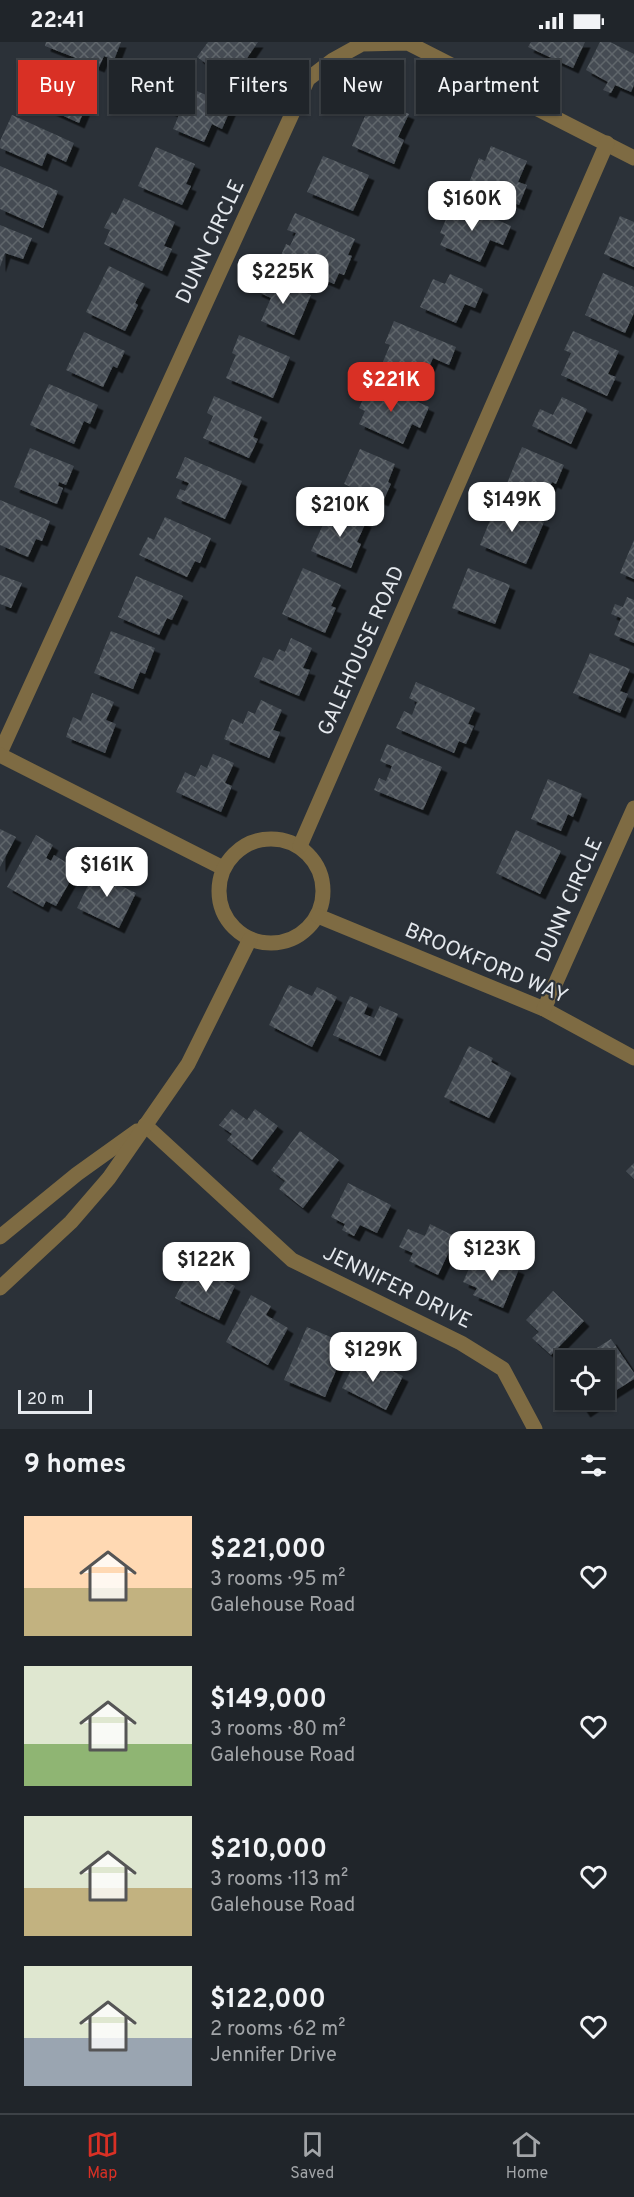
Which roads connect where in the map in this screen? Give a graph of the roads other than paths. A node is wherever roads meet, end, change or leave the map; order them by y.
1 (607, 143) junction
2 (634, 158) edge
3 (0, 754) edge
4 (634, 808) edge
5 (300, 846) junction
6 (223, 868) junction
7 (318, 916) junction
8 (250, 939) junction
9 (544, 1009) junction
10 (634, 1058) edge
11 (144, 1125) junction
12 (0, 1237) edge
13 (0, 1288) edge
14 (535, 1429) edge

1 - 2 street, DUNN CIRCLE
1 - 3 street, DUNN CIRCLE
1 - 5 street, GALEHOUSE ROAD
3 - 6 street
4 - 9 street, DUNN CIRCLE
5 - 6 street
5 - 7 street
6 - 8 street
7 - 8 street
7 - 9 street, BROOKFORD WAY
8 - 11 street
9 - 10 street, BROOKFORD WAY
11 - 12 street
11 - 13 street
11 - 14 street, JENNIFER DRIVE

